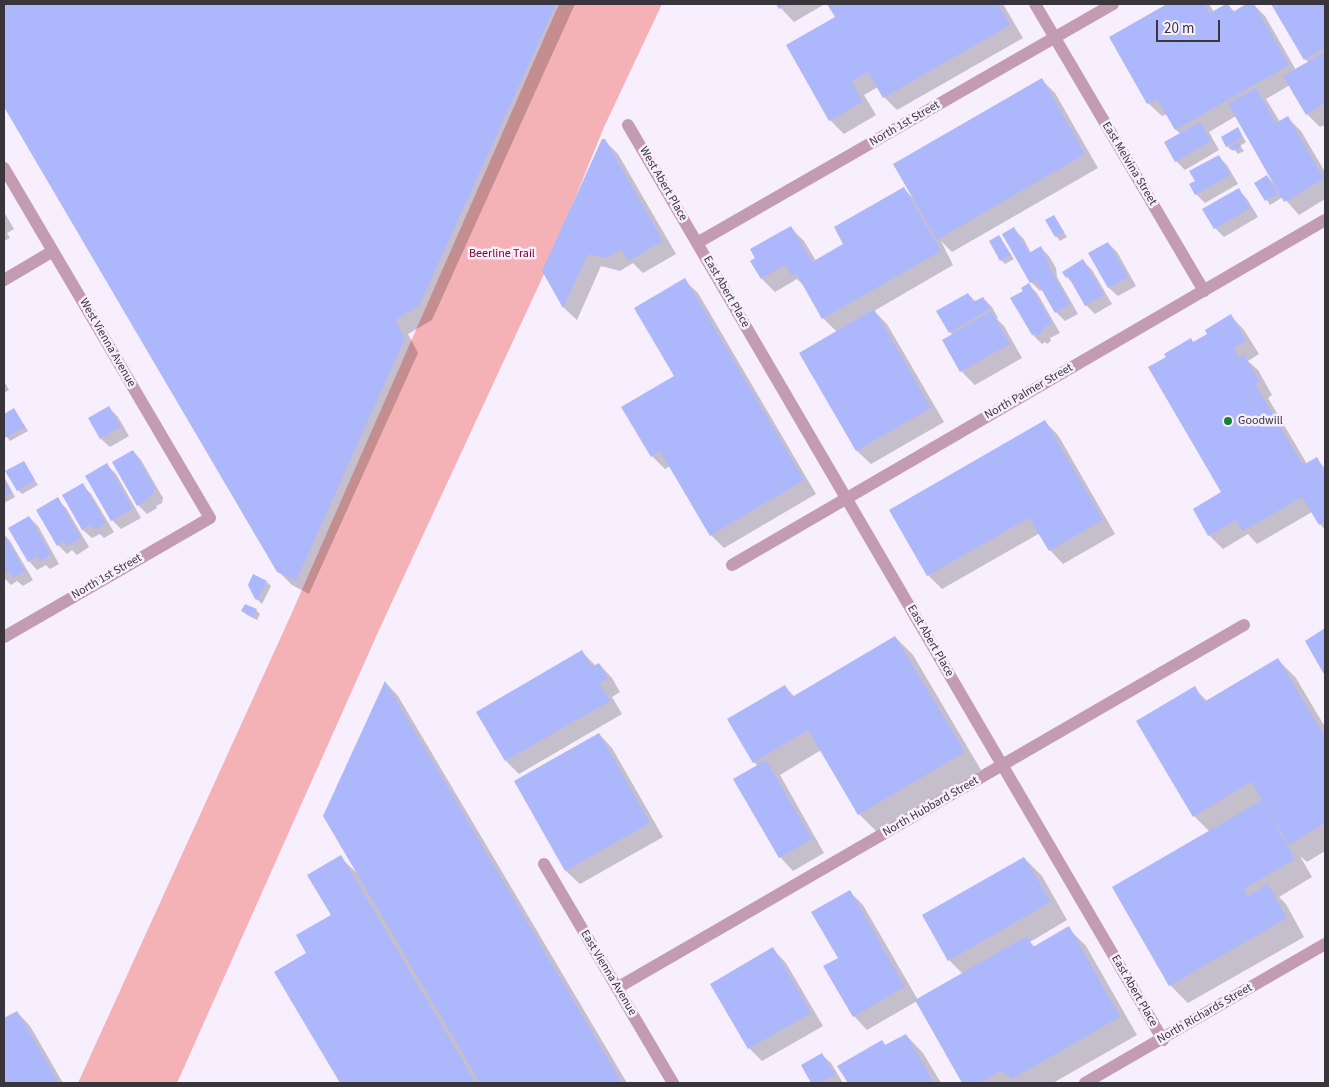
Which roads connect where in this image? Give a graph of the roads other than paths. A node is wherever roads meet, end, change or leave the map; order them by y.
1 (1035, 4) edge
2 (1113, 4) edge
3 (1055, 38) junction
4 (628, 125) dead end
5 (4, 168) edge
6 (1325, 220) edge
7 (697, 243) junction
8 (53, 251) junction
9 (4, 280) edge
10 (1204, 291) junction
11 (846, 498) junction
12 (210, 518) joint
13 (732, 565) dead end
14 (1244, 625) dead end
15 (4, 637) edge
16 (1002, 766) junction
17 (544, 864) dead end
18 (1325, 944) edge
19 (617, 988) junction
20 (1162, 1040) junction
21 (673, 1083) edge
22 (1085, 1083) edge

1 - 3 street, East Melvina Street
2 - 3 street, North 1st Street
3 - 7 street, North 1st Street
3 - 10 street, East Melvina Street
4 - 7 street, West Abert Place
5 - 8 street, West Vienna Avenue
6 - 10 street, North Palmer Street
7 - 11 street, East Abert Place
8 - 9 street
8 - 12 street, West Vienna Avenue
10 - 11 street, North Palmer Street
11 - 13 street, North Palmer Street
11 - 16 street, East Abert Place
12 - 15 street, North 1st Street
14 - 16 street, North Hubbard Street
16 - 19 street, North Hubbard Street
16 - 20 street, East Abert Place
17 - 19 street, East Vienna Avenue
18 - 20 street, North Richards Street
19 - 21 street, East Vienna Avenue
20 - 22 street, North Richards Street

